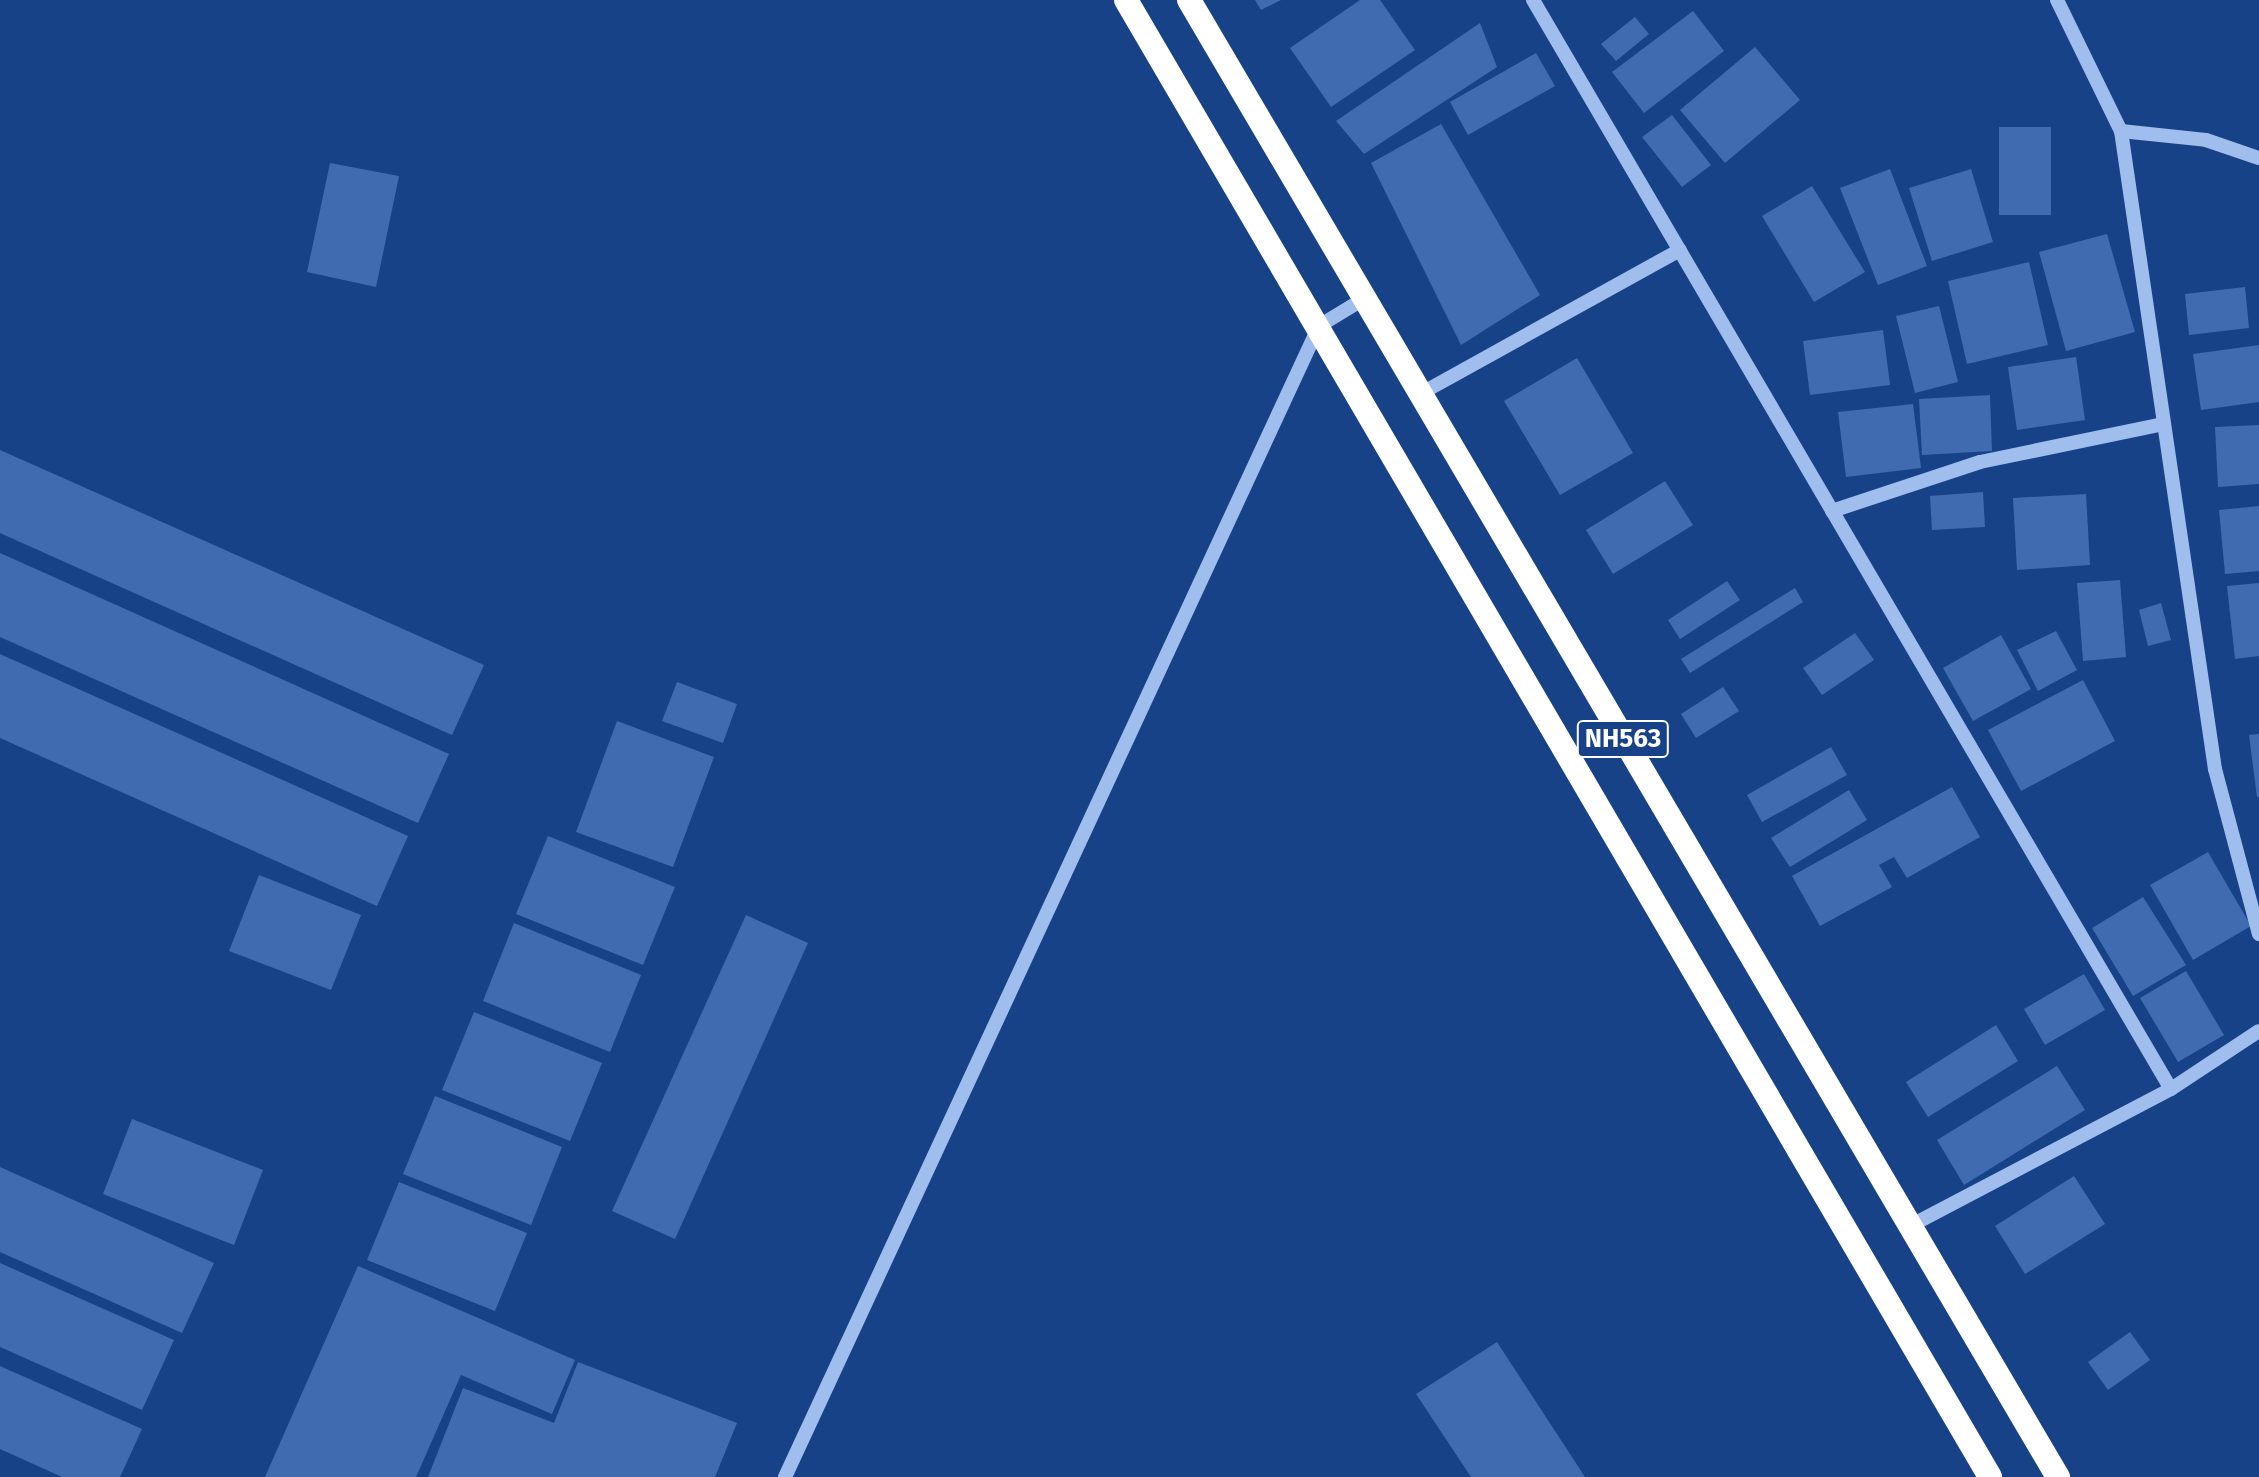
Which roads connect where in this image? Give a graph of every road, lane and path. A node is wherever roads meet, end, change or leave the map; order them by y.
1 (1126, 0) edge
2 (1189, 0) edge
3 (1533, 0) edge
4 (2057, 0) edge
5 (2121, 131) junction
6 (2259, 158) edge
7 (1680, 250) junction
8 (1365, 298) junction
9 (1319, 326) junction
10 (1420, 394) junction
11 (2164, 424) junction
12 (1832, 511) junction
13 (2259, 934) edge
14 (2259, 1031) edge
15 (2171, 1089) junction
16 (1910, 1226) junction
17 (785, 1477) edge
18 (1990, 1477) edge
19 (2058, 1477) edge

1 - 9 highway, NH563
2 - 8 highway, NH563
3 - 7 street
4 - 5 street
5 - 6 street
5 - 11 street
7 - 10 street
7 - 12 street
8 - 9 street
8 - 10 highway, NH563
9 - 17 street
9 - 18 highway, NH563
10 - 16 highway, NH563
11 - 12 street
11 - 13 street
12 - 15 street
14 - 15 street
15 - 16 street
16 - 19 highway, NH563

